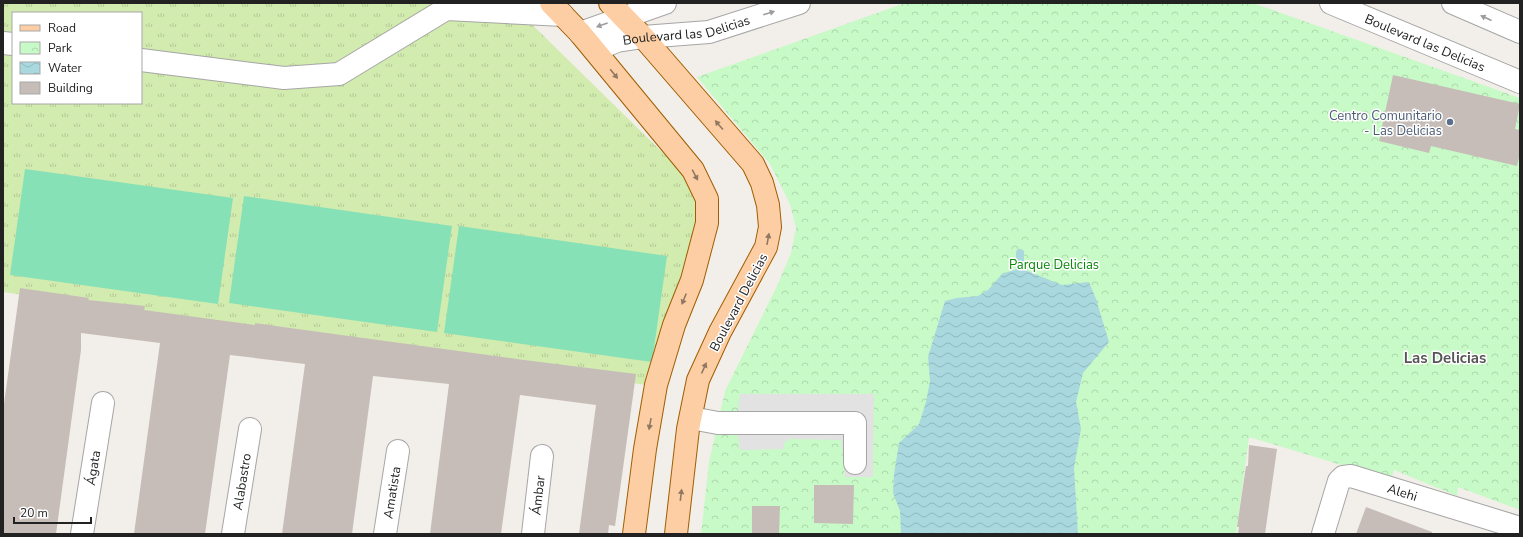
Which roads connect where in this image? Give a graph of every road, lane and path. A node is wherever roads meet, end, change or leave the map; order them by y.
1 (665, 3) edge
2 (799, 3) edge
3 (1331, 3) edge
4 (1453, 3) edge
5 (557, 9) edge
6 (617, 10) edge
7 (1520, 32) edge
8 (580, 33) junction
9 (643, 37) junction
10 (595, 50) junction
11 (142, 60) edge
12 (1520, 82) edge
13 (103, 402) dead end
14 (690, 418) junction
15 (250, 429) dead end
16 (398, 451) dead end
17 (542, 456) dead end
18 (855, 463) dead end
19 (1520, 528) edge
20 (82, 534) edge
21 (233, 534) edge
22 (385, 534) edge
23 (533, 534) edge
24 (634, 534) edge
25 (676, 534) edge
26 (1323, 534) edge

1 - 6 street, Boulevard las Delicias
9 -> 2 street, Boulevard las Delicias
3 - 12 street, Boulevard las Delicias
7 -> 4 street
5 - 8 main road
5 - 11 street
6 -> 8 street, Boulevard las Delicias
6 - 9 main road, Boulevard Delicias
8 - 10 main road
9 - 10 street, Boulevard las Delicias
14 -> 9 main road, Boulevard Delicias
10 -> 24 main road
13 - 20 street, Ágata
14 - 18 street
25 -> 14 main road, Boulevard Delicias
15 - 21 street, Alabastro
16 - 22 street, Amatista
17 - 23 street, Ámbar
19 - 26 street, Alehi

